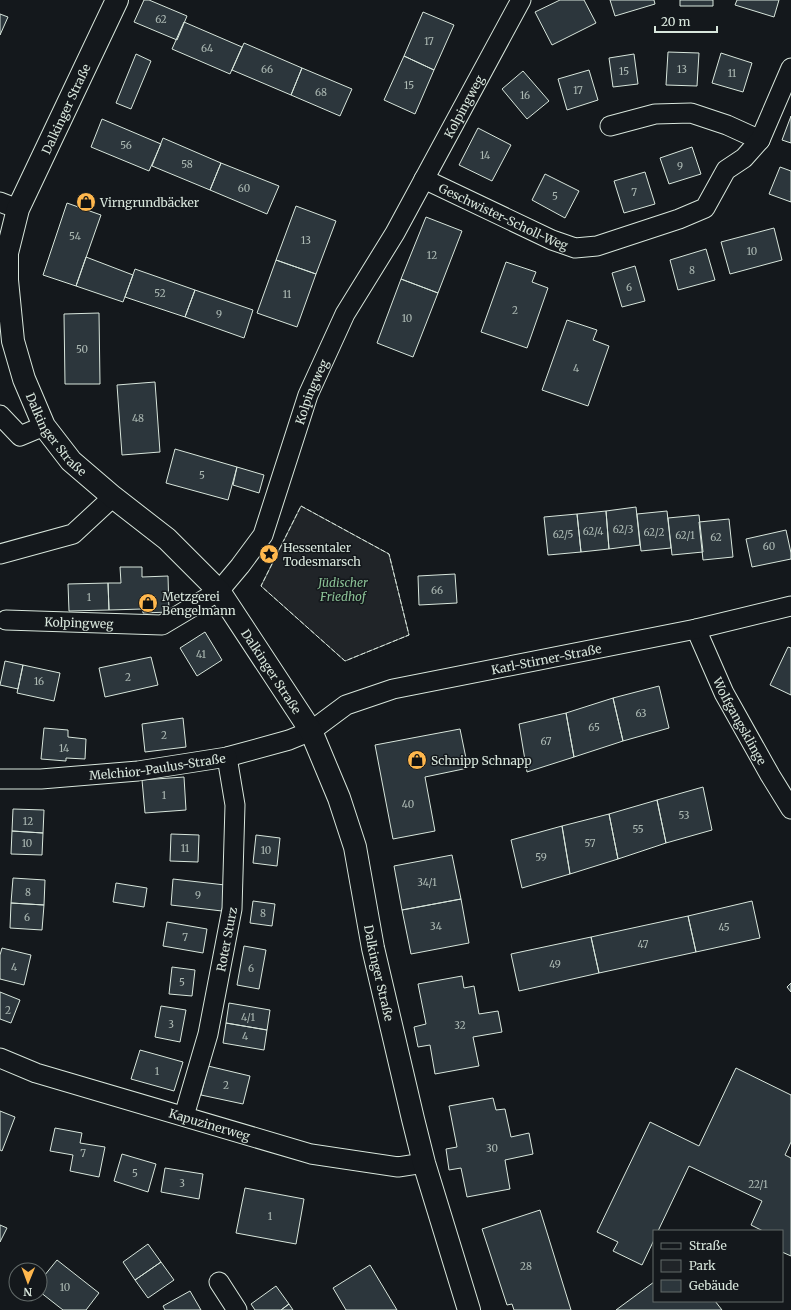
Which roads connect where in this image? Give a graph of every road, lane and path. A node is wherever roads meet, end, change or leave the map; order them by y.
1 (117, 0) edge
2 (520, 0) edge
3 (791, 68) edge
4 (610, 126) dead end
5 (760, 140) junction
6 (424, 179) junction
7 (9, 206) edge
8 (0, 415) edge
9 (44, 426) junction
10 (113, 497) junction
11 (0, 554) edge
12 (219, 591) junction
13 (791, 606) edge
14 (6, 620) dead end
15 (696, 629) junction
16 (311, 731) junction
17 (227, 757) junction
18 (0, 779) edge
19 (791, 809) edge
20 (0, 1058) edge
21 (184, 1116) junction
22 (424, 1163) junction
23 (219, 1282) dead end
24 (237, 1310) edge
25 (469, 1310) edge

1 - 7 street, Dalkinger Straße
2 - 6 street, Kolpingweg
3 - 5 street, Geschwister-Scholl-Weg
4 - 5 street
5 - 6 street, Geschwister-Scholl-Weg
6 - 12 street, Kolpingweg
7 - 9 street, Dalkinger Straße
8 - 9 street
9 - 10 street, Dalkinger Straße
10 - 11 street
10 - 12 street, Dalkinger Straße
12 - 14 street, Kolpingweg
12 - 16 street, Dalkinger Straße
13 - 15 street, Karl-Stirner-Straße
15 - 16 street, Karl-Stirner-Straße
15 - 19 street, Wolfgangsklinge
16 - 17 street, Melchior-Paulus-Straße
16 - 22 street, Dalkinger Straße
17 - 18 street, Melchior-Paulus-Straße
17 - 21 street, Roter Sturz
20 - 21 street, Kapuzinerweg
21 - 22 street, Kapuzinerweg
22 - 25 street, Dalkinger Straße
23 - 24 street

